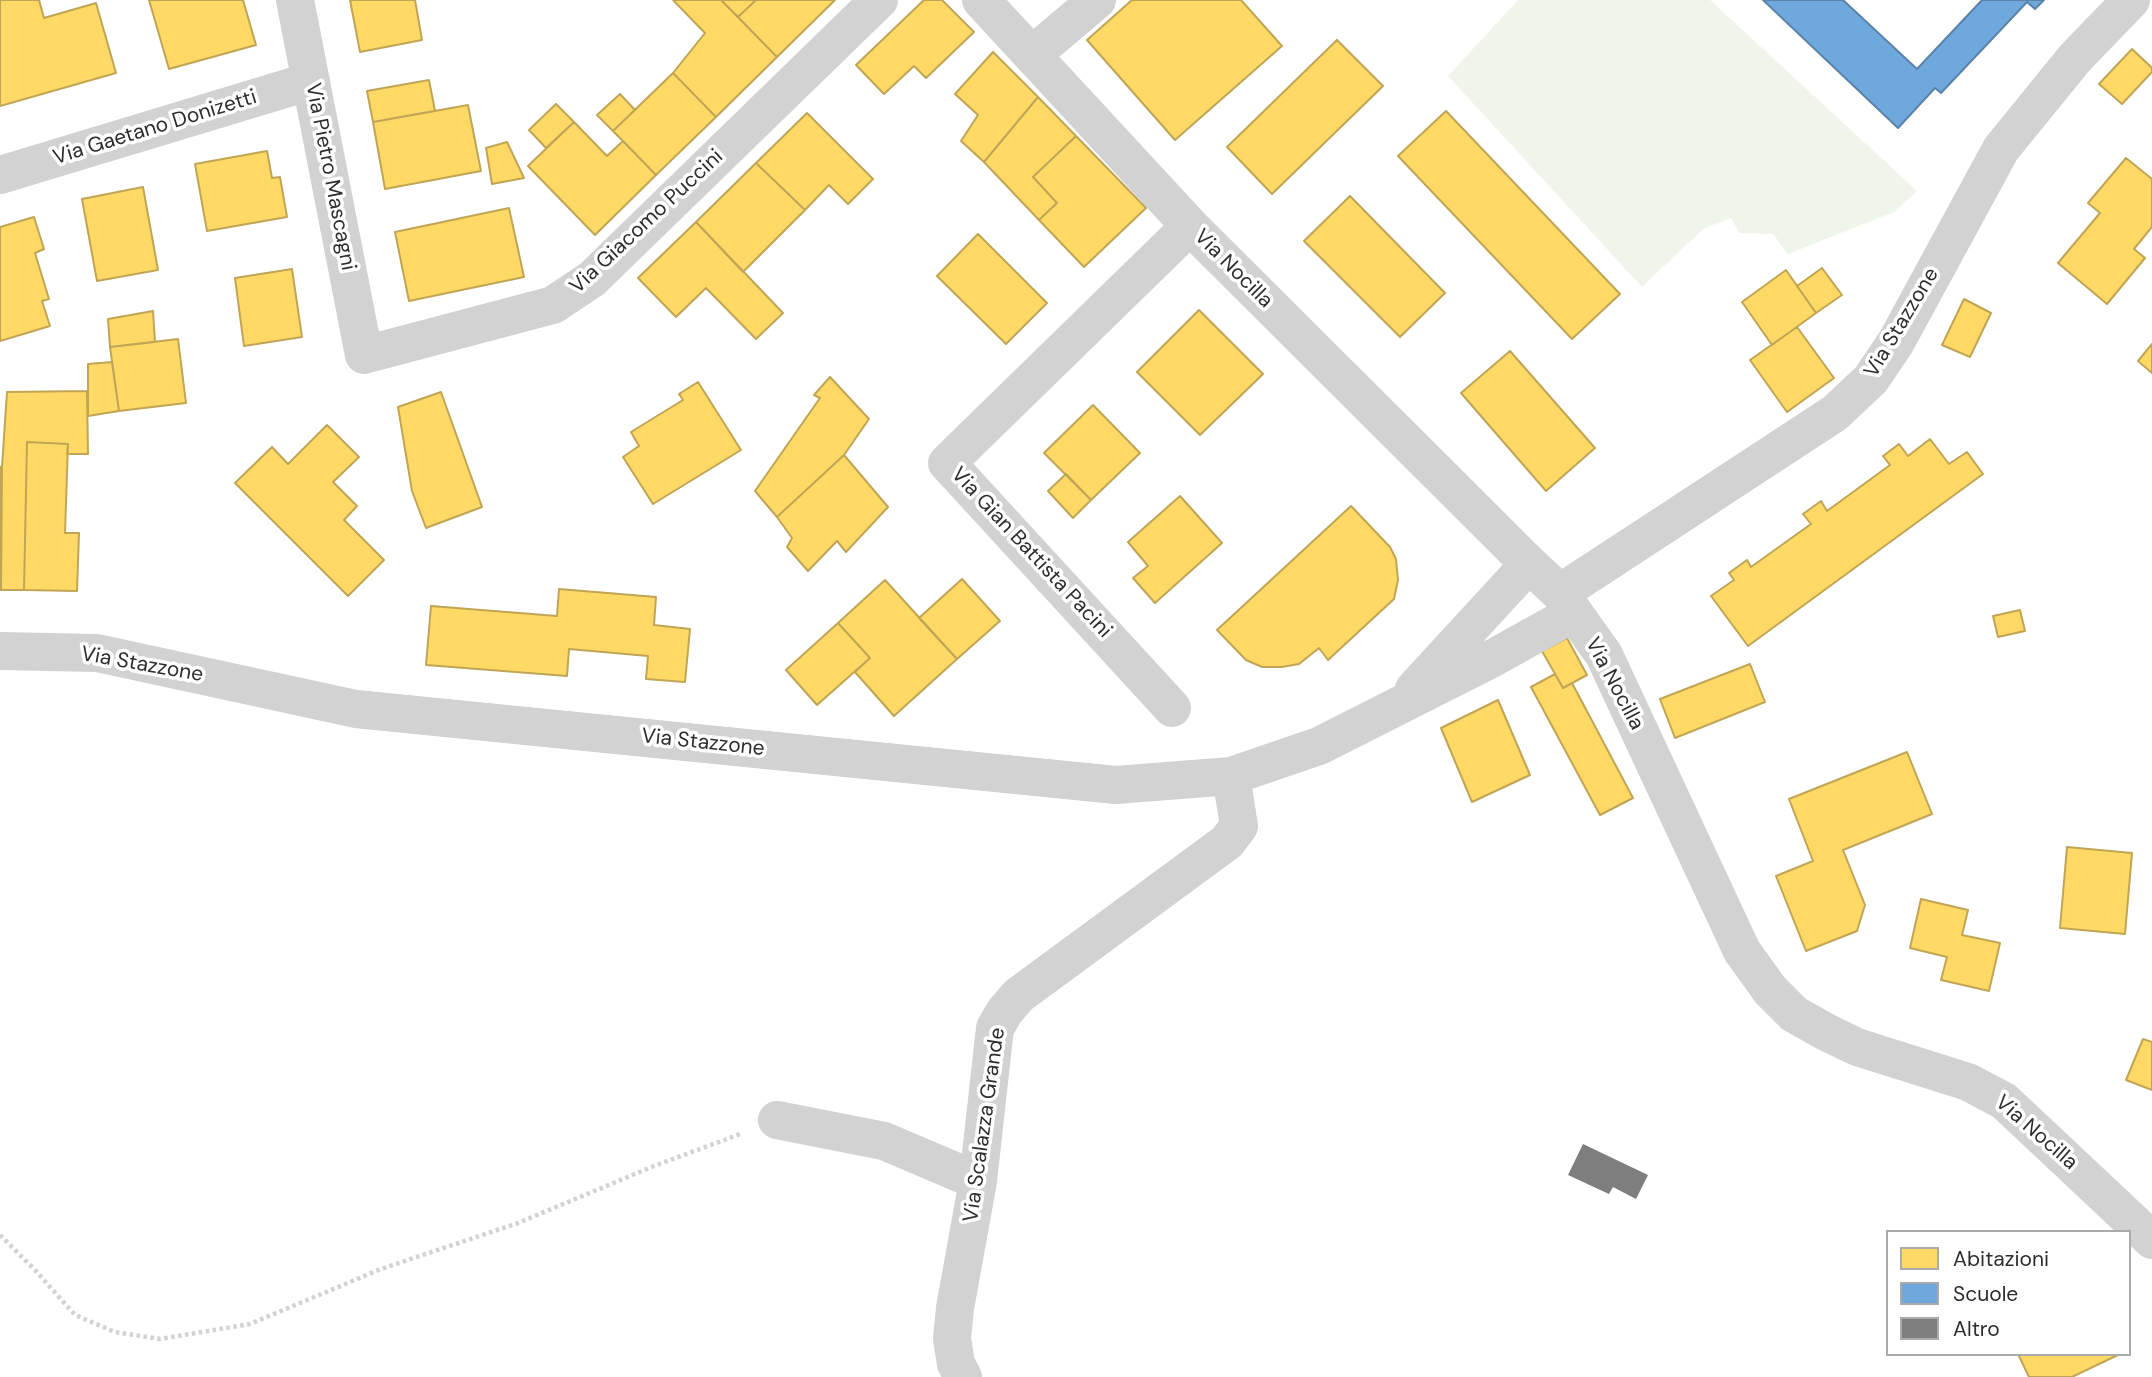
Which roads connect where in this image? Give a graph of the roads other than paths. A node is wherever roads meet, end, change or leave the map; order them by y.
1 (295, 0) edge
2 (879, 0) edge
3 (981, 0) edge
4 (1097, 0) edge
5 (2131, 0) edge
6 (1032, 55) junction
7 (311, 81) junction
8 (0, 175) edge
9 (1190, 226) junction
10 (364, 355) joint
11 (1529, 564) junction
12 (1567, 603) junction
13 (0, 651) edge
14 (1396, 707) junction
15 (1172, 708) dead end
16 (1231, 776) junction
17 (777, 1120) road end
18 (978, 1181) junction
19 (2152, 1240) edge
20 (963, 1377) edge

1 - 7 street, Via Pietro Mascagni
2 - 10 street, Via Giacomo Puccini
3 - 6 street, Via Nocilla
4 - 6 street
5 - 12 street, Via Stazzone
6 - 9 street, Via Nocilla
7 - 8 street, Via Gaetano Donizetti
7 - 10 street, Via Pietro Mascagni
9 - 11 street, Via Nocilla
9 - 15 street, Via Gian Battista Pacini
11 - 12 street, Via Nocilla
11 - 14 street
12 - 14 street, Via Stazzone
12 - 19 street, Via Nocilla
13 - 16 street, Via Stazzone
14 - 16 street, Via Stazzone
16 - 18 street, Via Scalazza Grande
17 - 18 street
18 - 20 street, Via Scalazza Grande

